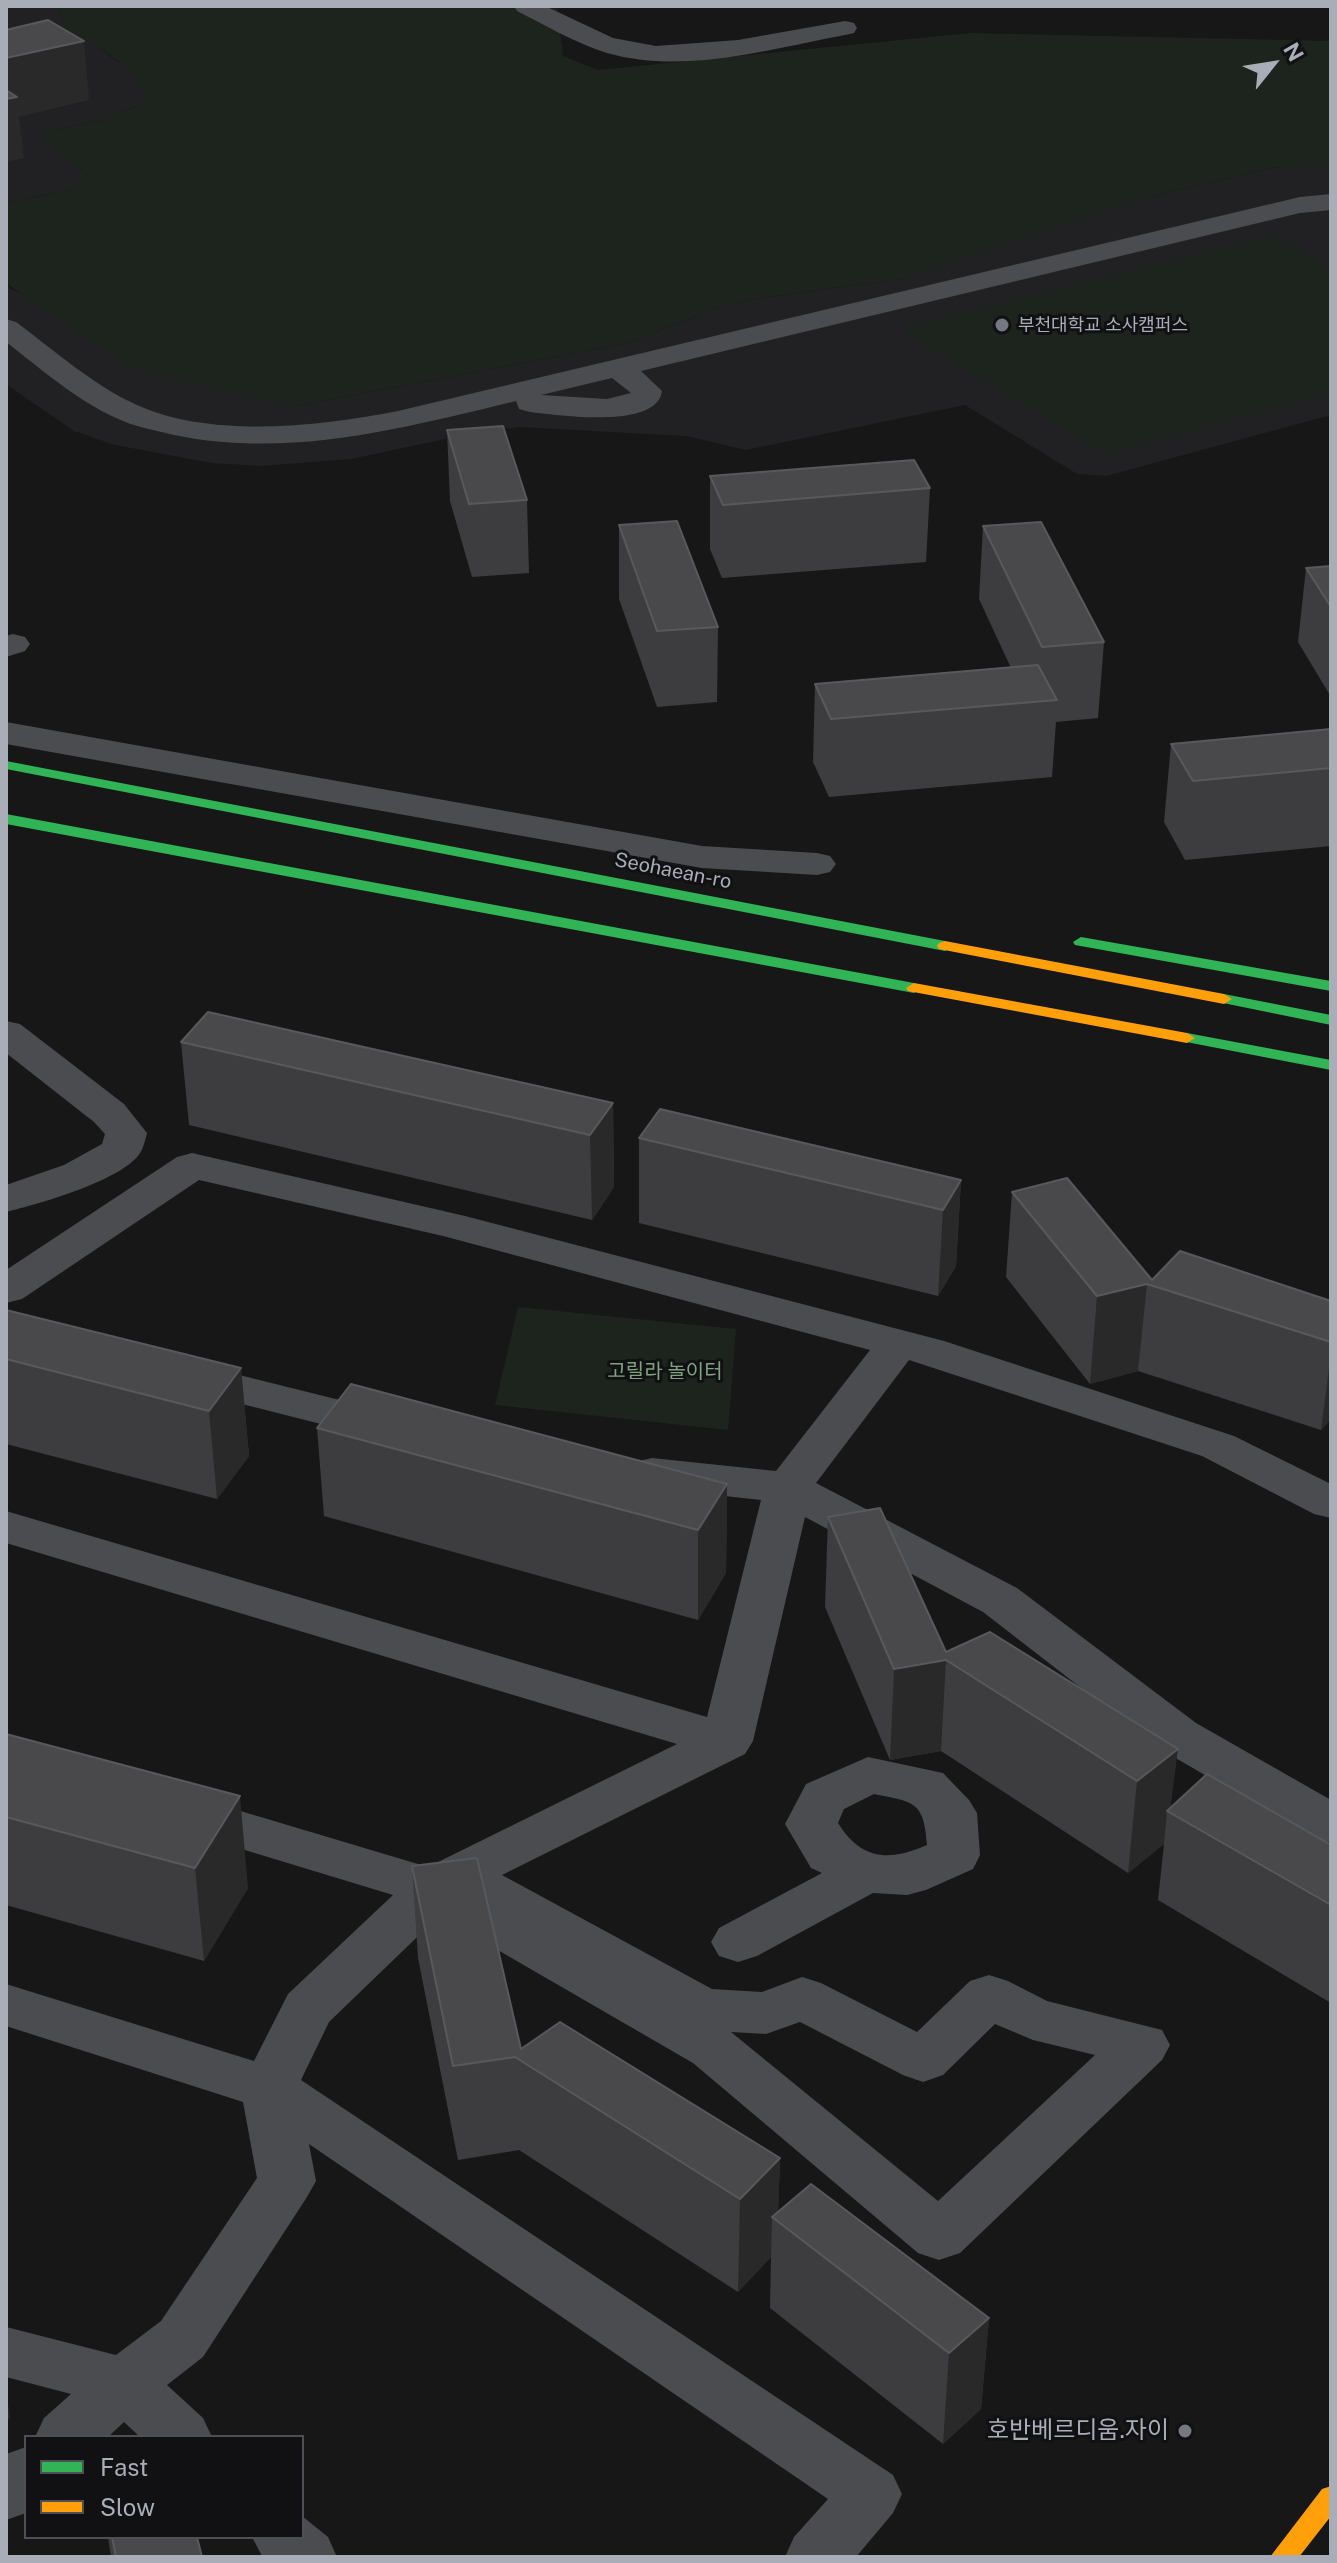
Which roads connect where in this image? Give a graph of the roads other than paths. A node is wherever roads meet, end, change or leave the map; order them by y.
1 (526, 6) edge
2 (845, 28) dead end
3 (1331, 202) edge
4 (6, 328) edge
5 (618, 368) junction
6 (483, 399) junction
7 (6, 733) edge
8 (6, 765) edge
9 (6, 819) edge
10 (405, 842) junction
11 (817, 864) dead end
12 (370, 886) junction
13 (747, 889) dead end
14 (1061, 938) dead end
15 (695, 966) dead end
16 (1331, 986) edge
17 (1331, 1020) edge
18 (6, 1033) edge
19 (1331, 1065) edge
20 (6, 1199) edge
21 (6, 1290) edge
22 (899, 1343) junction
23 (146, 1365) edge
24 (425, 1435) edge
25 (613, 1468) edge
26 (788, 1488) junction
27 (1331, 1503) edge
28 (6, 1527) edge
29 (727, 1741) junction
30 (144, 1801) edge
31 (1331, 1824) edge
32 (866, 1873) dead end
33 (450, 1878) junction
34 (738, 1942) dead end
35 (6, 2005) edge
36 (269, 2088) junction
37 (6, 2352) edge
38 (125, 2383) junction
39 (68, 2435) edge
40 (179, 2435) edge
41 (24, 2476) edge
42 (6, 2493) edge
43 (1331, 2497) edge
44 (286, 2539) edge
45 (305, 2557) edge
46 (817, 2557) edge
47 (1283, 2557) edge

1 - 2 street
3 - 5 street
4 - 6 street
5 - 6 street
5 - 6 street
7 - 11 street
8 - 10 main road, Seohaean-ro
9 - 12 main road
10 - 13 main road
10 - 17 main road, Seohaean-ro
12 - 15 main road
12 - 19 main road
14 - 16 main road
18 - 20 street
21 - 22 street
22 - 26 street
22 - 27 street
23 - 24 street
25 - 26 street
26 - 29 street
26 - 31 street
28 - 29 street
29 - 33 street
30 - 33 street
32 - 34 street
33 - 33 street
33 - 36 street
35 - 36 street
36 - 38 street
36 - 46 street
37 - 38 street
38 - 39 street
38 - 40 street
41 - 42 street
43 - 47 main road
44 - 45 street

